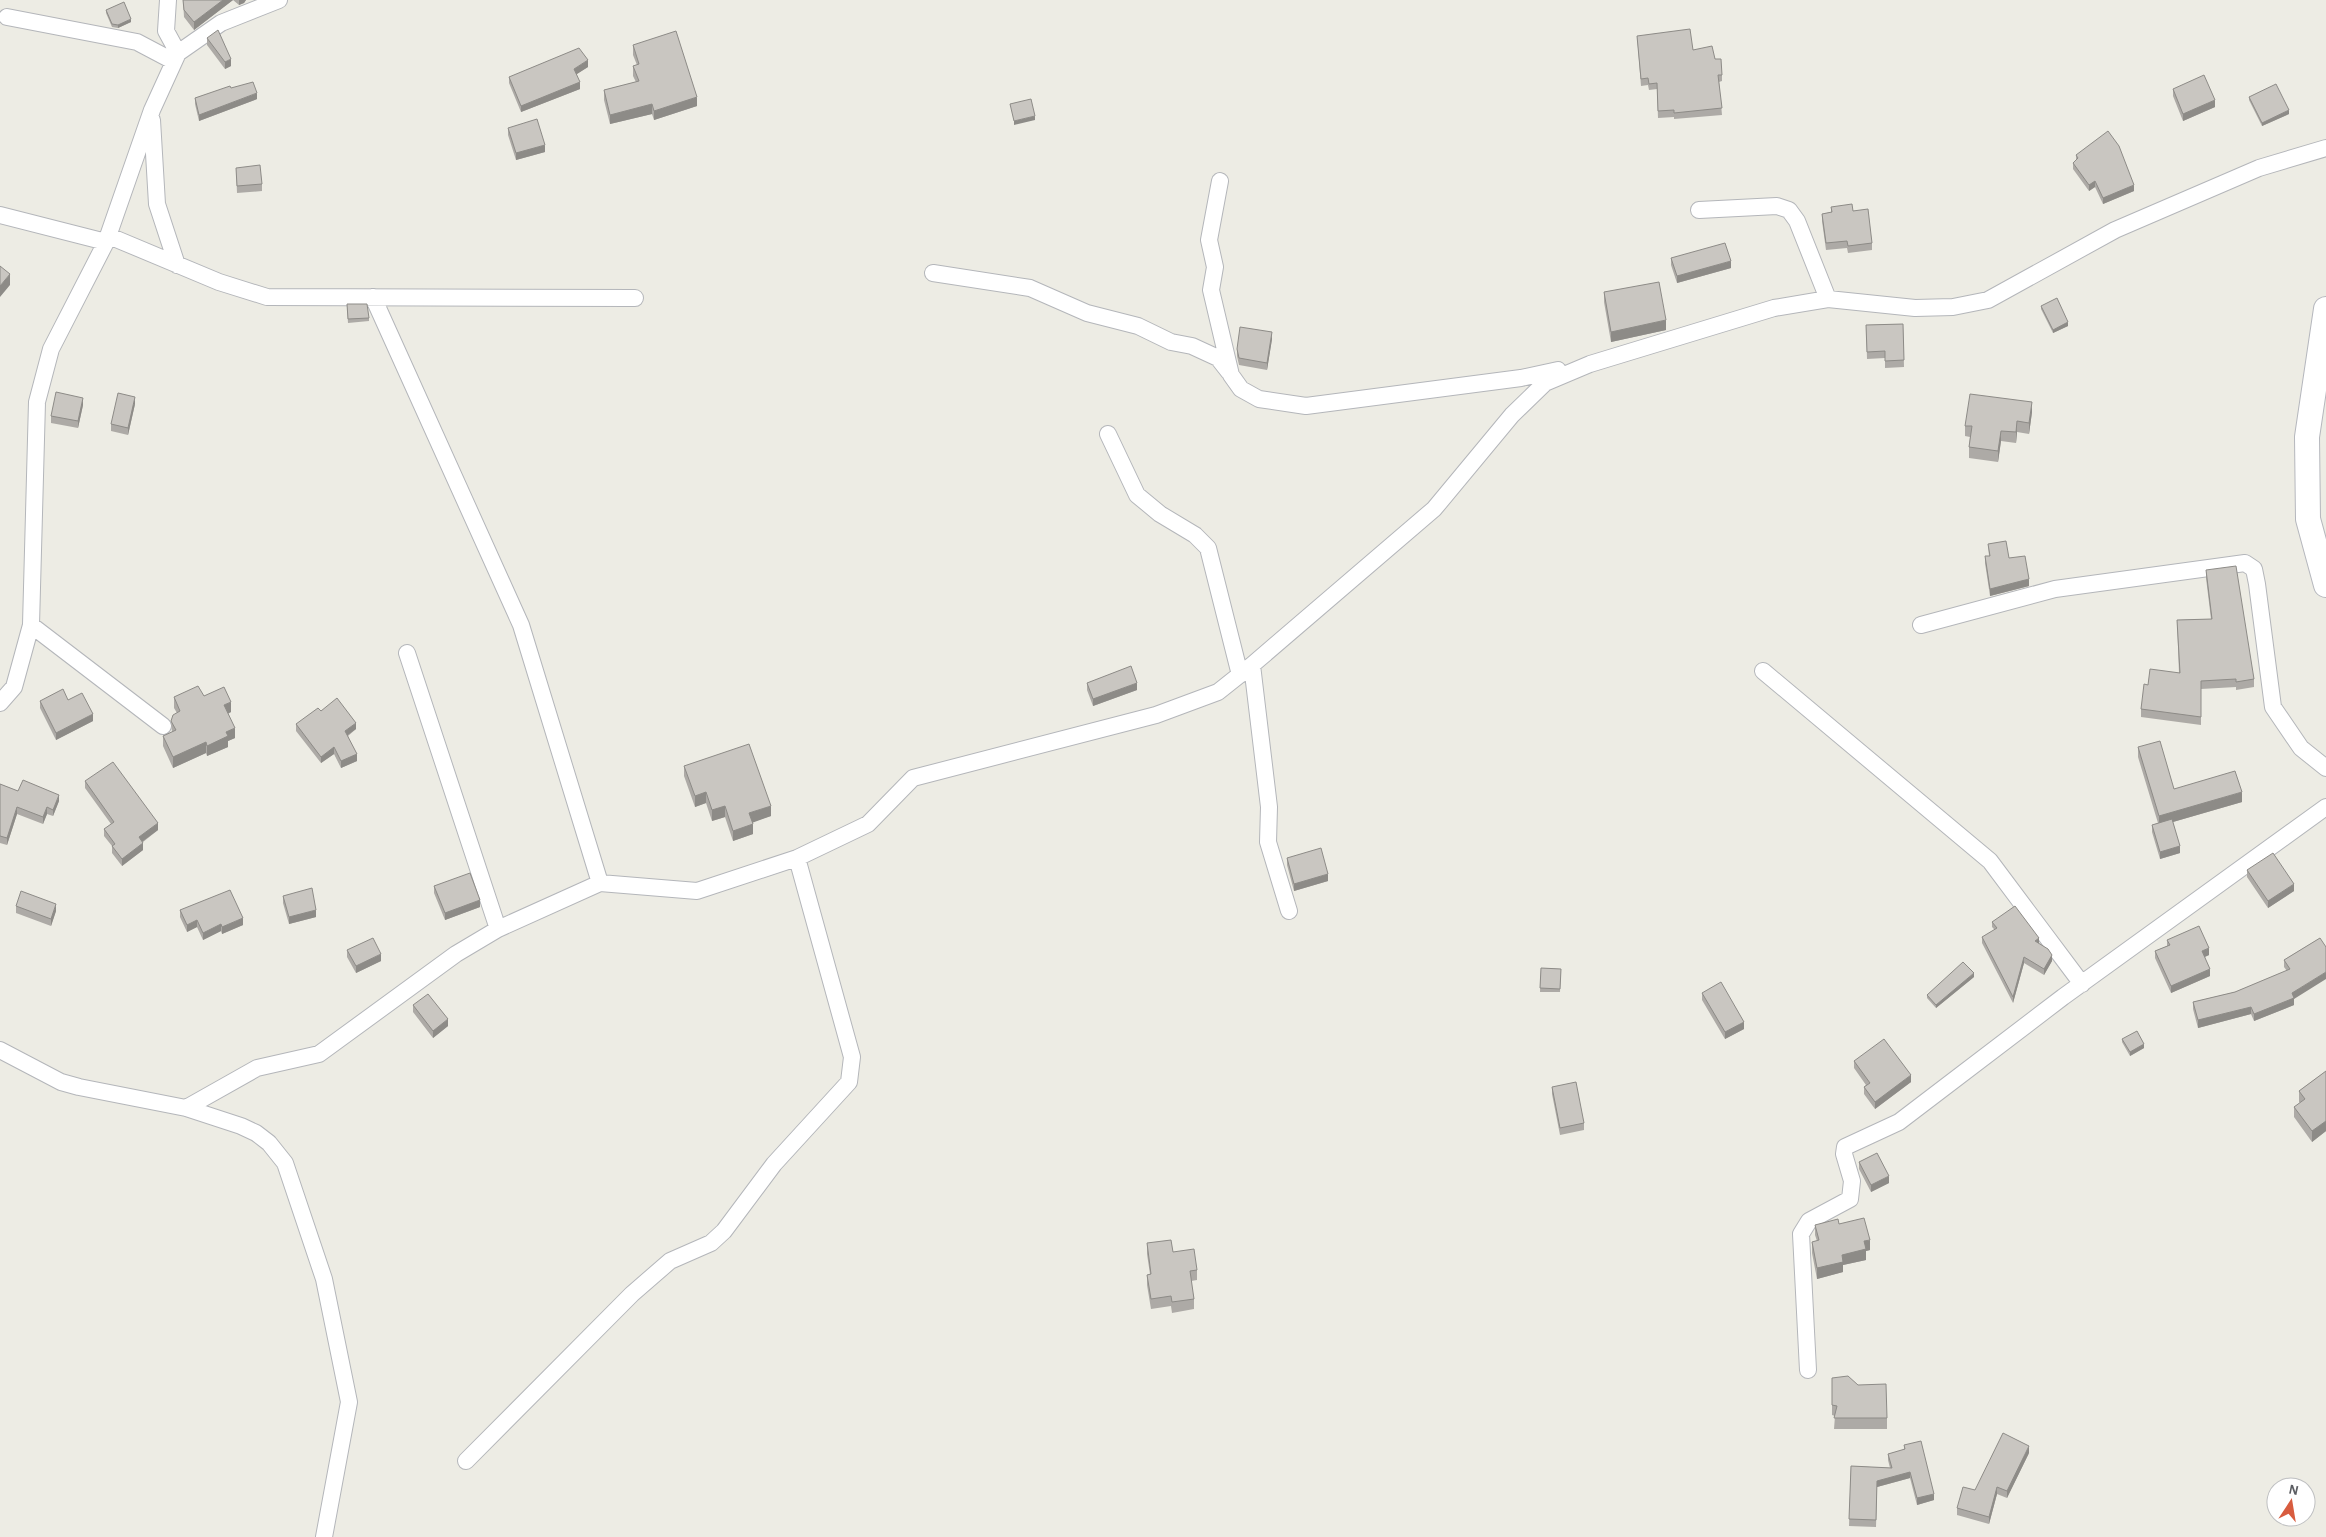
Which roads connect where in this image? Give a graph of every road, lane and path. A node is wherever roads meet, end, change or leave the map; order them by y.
1 (168, 0) edge
2 (280, 0) edge
3 (7, 17) dead end
4 (175, 57) junction
5 (152, 110) junction
6 (2326, 148) edge
7 (1220, 181) dead end
8 (1700, 210) dead end
9 (0, 214) edge
10 (108, 239) junction
11 (178, 265) junction
12 (933, 273) dead end
13 (373, 297) junction
14 (635, 298) dead end
15 (1828, 299) junction
16 (2326, 309) edge
17 (1590, 364) junction
18 (1231, 376) junction
19 (1108, 434) dead end
20 (2326, 585) edge
21 (31, 625) junction
22 (1921, 625) dead end
23 (407, 653) dead end
24 (1246, 670) junction
25 (1763, 670) dead end
26 (0, 703) edge
27 (164, 726) dead end
28 (2326, 768) edge
29 (2326, 807) edge
30 (797, 858) junction
31 (600, 883) junction
32 (1288, 911) dead end
33 (498, 929) junction
34 (2082, 984) junction
35 (0, 1050) edge
36 (186, 1108) junction
37 (1808, 1370) dead end
38 (466, 1461) dead end
39 (324, 1537) edge

1 - 4 street
2 - 4 street
3 - 4 street
4 - 5 street
5 - 10 street
5 - 11 street
6 - 15 street
7 - 18 street
8 - 15 street
9 - 10 street
10 - 11 street
10 - 21 street
11 - 13 street
12 - 18 street
13 - 14 street
13 - 31 street
15 - 17 street
16 - 20 street
17 - 18 street
17 - 24 street
19 - 24 street
21 - 26 street
21 - 27 street
22 - 28 street
23 - 33 street
24 - 30 street
24 - 32 street
25 - 34 street
29 - 34 street
30 - 31 street
30 - 38 street
31 - 33 street
33 - 36 street
34 - 37 street
35 - 36 street
36 - 39 street

